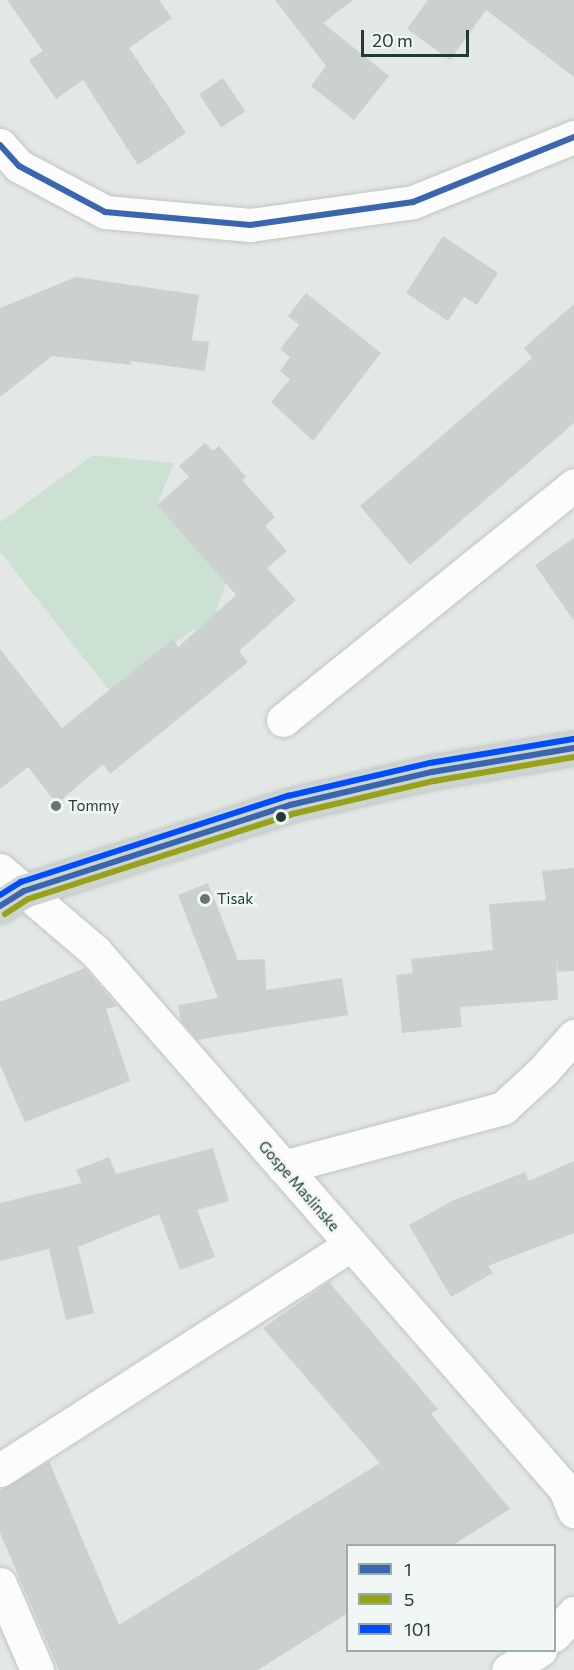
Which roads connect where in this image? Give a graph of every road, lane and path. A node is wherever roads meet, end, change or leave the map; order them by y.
1 (574, 137) edge
2 (0, 145) edge
3 (574, 485) edge
4 (283, 720) dead end
5 (574, 748) edge
6 (0, 870) edge
7 (12, 899) edge
8 (574, 1036) edge
9 (283, 1167) junction
10 (351, 1245) junction
11 (0, 1470) edge
12 (571, 1495) edge
13 (0, 1584) edge
14 (574, 1613) edge
15 (556, 1634) edge
16 (537, 1652) edge
17 (37, 1670) edge
18 (508, 1670) edge

1 - 2 street
3 - 4 street
5 - 7 main road
6 - 7 street, Gospe Maslinske
7 - 9 street, Gospe Maslinske
8 - 9 street
9 - 10 street, Gospe Maslinske
10 - 11 street
10 - 12 street, Gospe Maslinske
13 - 17 street
14 - 15 street
16 - 18 street

